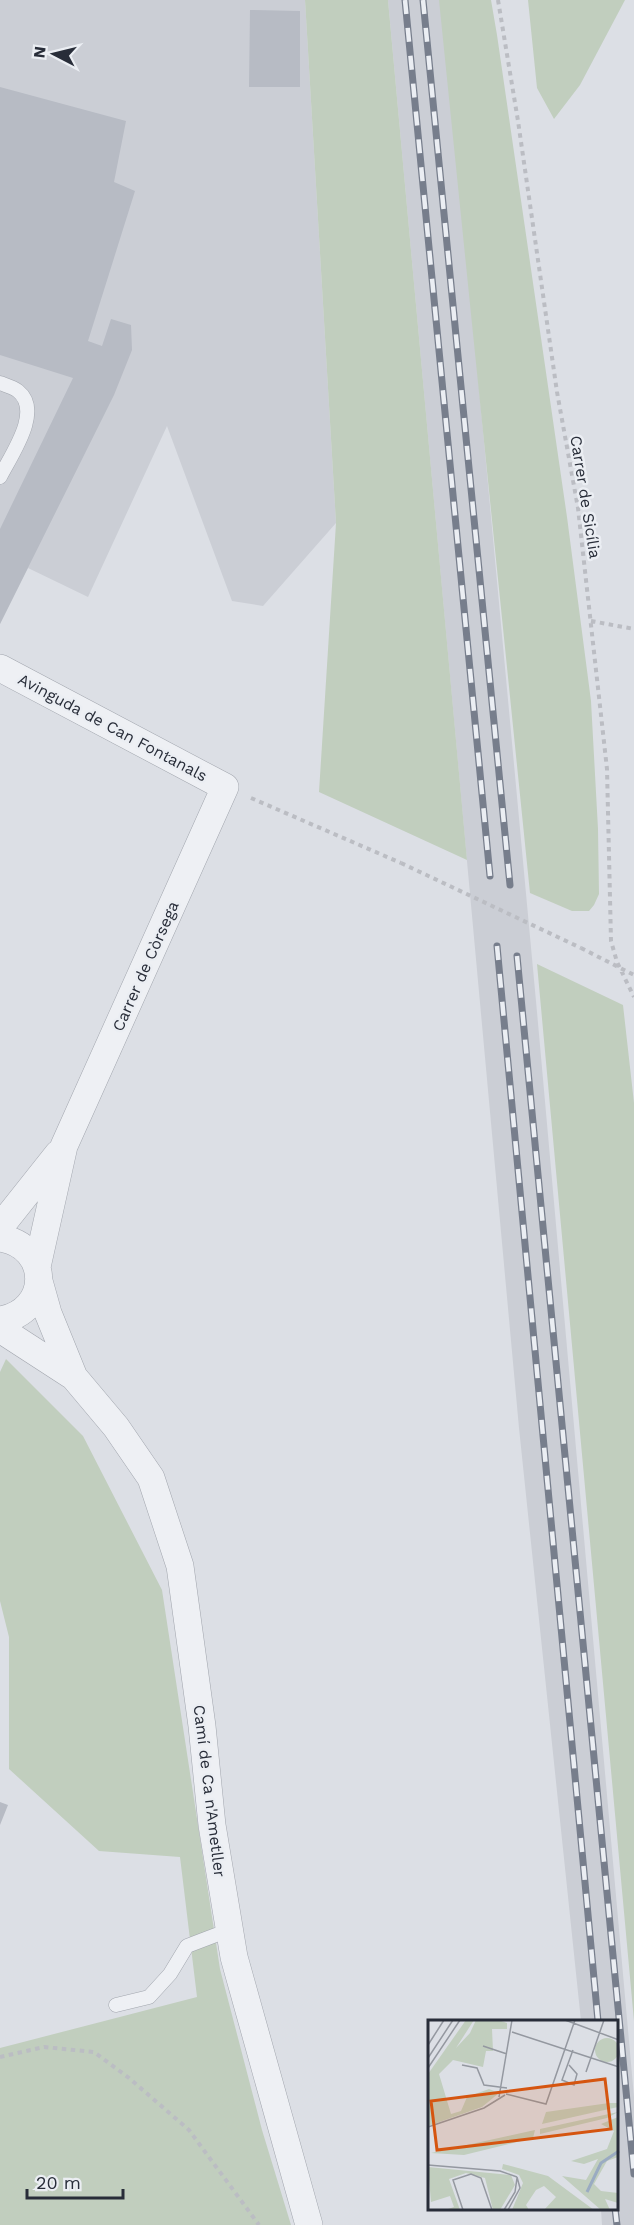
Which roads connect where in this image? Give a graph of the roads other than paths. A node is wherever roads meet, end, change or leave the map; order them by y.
1 (0, 383) edge
2 (0, 477) edge
3 (0, 668) edge
4 (225, 787) joint
5 (64, 1146) junction
6 (0, 1227) edge
7 (0, 1238) edge
8 (38, 1274) junction
9 (0, 1320) edge
10 (0, 1329) edge
11 (74, 1377) junction
12 (229, 1930) junction
13 (116, 2005) dead end
14 (309, 2225) edge

1 - 2 lane
3 - 4 street, Avinguda de Can Fontanals
4 - 5 street, Carrer de Còrsega
5 - 6 street, Carrer de Còrsega
5 - 8 street, Carrer de Còrsega
7 - 8 street
8 - 9 street, Carrer de Còrsega
8 - 11 street, Camí de Ca n'Ametller
10 - 11 street, Camí de Ca n'Ametller
11 - 12 street, Camí de Ca n'Ametller
12 - 13 lane
12 - 14 street, Camí de Ca n'Ametller

